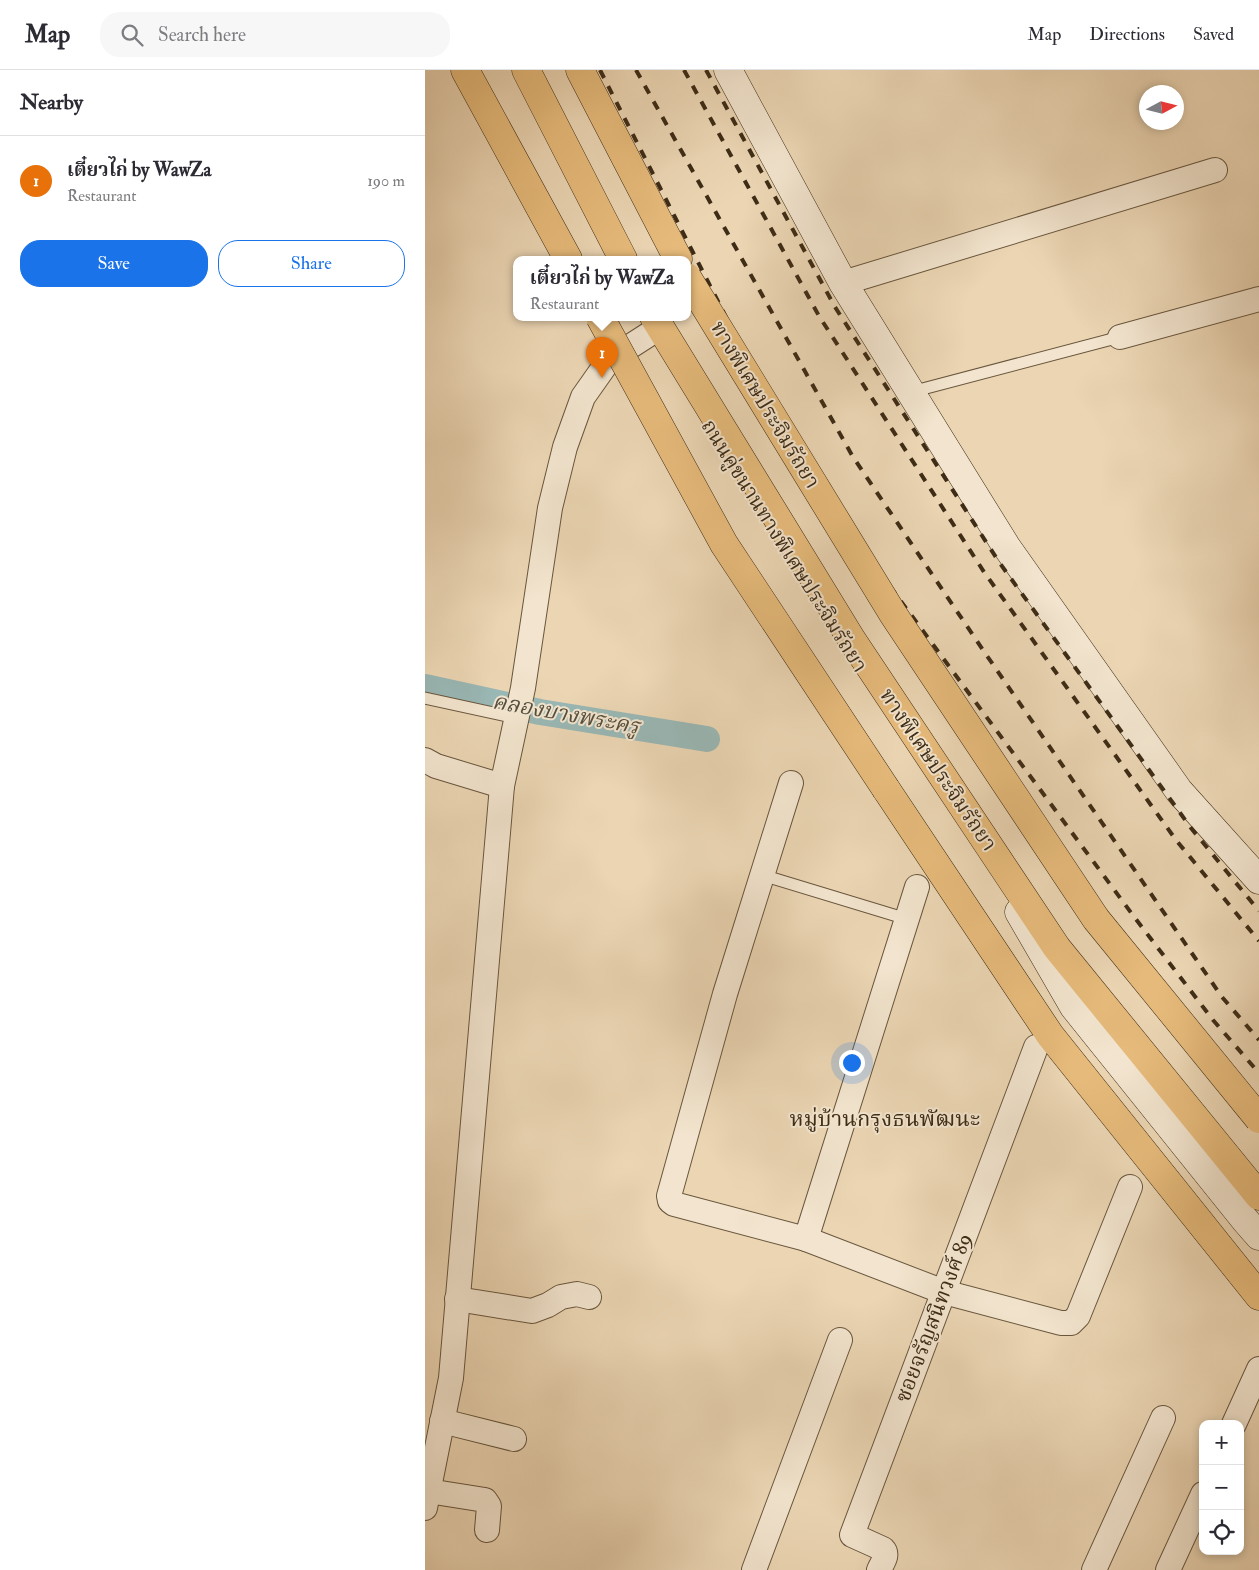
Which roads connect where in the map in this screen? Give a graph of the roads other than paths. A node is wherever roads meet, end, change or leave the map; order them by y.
1 (465, 70) edge
2 (512, 70) edge
3 (526, 70) edge
4 (580, 70) edge
5 (728, 70) edge
6 (1215, 170) dead end
7 (567, 256) edge
8 (610, 256) edge
9 (621, 256) edge
10 (676, 256) edge
11 (843, 283) junction
12 (691, 284) edge
13 (1259, 299) edge
14 (602, 321) edge
15 (649, 322) edge
16 (1120, 337) joint
17 (911, 392) junction
18 (425, 698) edge
19 (516, 718) junction
20 (425, 760) edge
21 (791, 783) dead end
22 (501, 786) junction
23 (762, 875) junction
24 (1259, 880) edge
25 (917, 887) dead end
26 (907, 919) junction
27 (1036, 1047) dead end
28 (1259, 1119) edge
29 (1130, 1187) dead end
30 (1259, 1196) edge
31 (1259, 1236) edge
32 (806, 1238) junction
33 (944, 1292) junction
34 (1259, 1296) edge
35 (589, 1297) dead end
36 (457, 1299) junction
37 (840, 1340) dead end
38 (1259, 1369) edge
39 (1163, 1418) dead end
40 (442, 1420) junction
41 (1236, 1420) edge
42 (514, 1439) dead end
43 (427, 1500) edge
44 (1199, 1503) edge
45 (487, 1530) dead end
46 (754, 1570) edge
47 (879, 1570) edge
48 (1093, 1570) edge
49 (1168, 1570) edge

1 - 7 highway
2 - 8 main road
3 - 9 highway
4 - 10 highway
5 - 11 main road
6 - 11 street
11 - 17 main road
12 - 28 highway, ทางพิเศษประจิมรัถยา, bridge
13 - 16 street
14 - 34 highway, bridge
15 - 19 street
15 - 30 highway, ทางพิเศษประจิมรัถยา
15 - 31 main road, ถนนคู่ขนานทางพิเศษประจิมรัถยา
16 - 17 lane
17 - 24 main road
18 - 19 lane
19 - 22 street
20 - 22 street
21 - 23 street
22 - 36 street
23 - 26 lane
23 - 32 street
25 - 26 street
26 - 32 street
27 - 33 street, ซอยจรัญสนิทวงศ์ 89
29 - 33 street
32 - 33 street
33 - 47 street, ซอยจรัญสนิทวงศ์ 89
35 - 36 street
36 - 40 street
37 - 46 street
38 - 41 street
39 - 48 street
40 - 42 street
40 - 43 street
43 - 45 street
44 - 49 street

